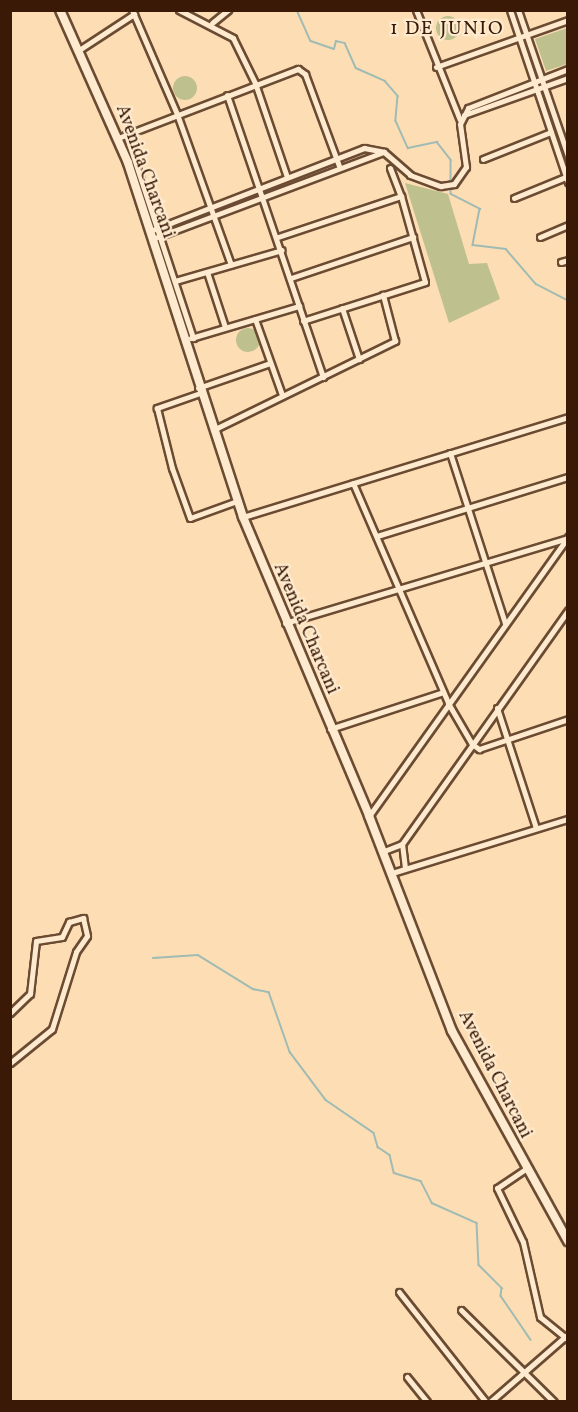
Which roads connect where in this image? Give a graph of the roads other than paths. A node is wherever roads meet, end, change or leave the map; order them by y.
1 (60, 10) edge
2 (179, 10) edge
3 (228, 10) edge
4 (416, 10) edge
5 (510, 10) edge
6 (518, 10) edge
7 (133, 12) edge
8 (567, 20) edge
9 (212, 23) junction
10 (526, 34) junction
11 (519, 36) junction
12 (79, 50) junction
13 (436, 67) junction
14 (567, 69) edge
15 (541, 78) junction
16 (567, 78) edge
17 (533, 81) junction
18 (255, 83) junction
19 (543, 86) junction
20 (536, 88) junction
21 (227, 95) junction
22 (177, 114) junction
23 (461, 118) junction
24 (567, 127) edge
25 (559, 130) junction
26 (551, 132) junction
27 (126, 134) junction
28 (118, 138) junction
29 (384, 152) junction
30 (567, 156) edge
31 (337, 159) junction
32 (483, 159) dead end
33 (339, 166) junction
34 (390, 168) dead end
35 (286, 177) junction
36 (567, 178) edge
37 (289, 185) junction
38 (261, 187) junction
39 (264, 194) junction
40 (401, 195) junction
41 (514, 198) dead end
42 (210, 207) junction
43 (213, 214) junction
44 (567, 225) edge
45 (160, 227) junction
46 (162, 234) junction
47 (151, 235) junction
48 (278, 237) junction
49 (413, 237) junction
50 (540, 237) dead end
51 (282, 250) junction
52 (231, 265) junction
53 (207, 273) junction
54 (291, 278) junction
55 (176, 281) junction
56 (383, 295) junction
57 (299, 306) junction
58 (342, 308) junction
59 (255, 319) junction
60 (303, 321) junction
61 (225, 327) junction
62 (189, 339) junction
63 (359, 359) junction
64 (270, 363) junction
65 (324, 377) junction
66 (199, 391) junction
67 (282, 396) junction
68 (567, 417) edge
69 (213, 430) junction
70 (450, 453) junction
71 (567, 477) edge
72 (353, 483) junction
73 (237, 501) junction
74 (468, 507) junction
75 (243, 518) junction
76 (377, 536) junction
77 (567, 537) edge
78 (485, 562) junction
79 (400, 588) junction
80 (567, 610) edge
81 (285, 623) junction
82 (505, 623) junction
83 (443, 692) junction
84 (448, 703) junction
85 (498, 708) junction
86 (567, 719) edge
87 (330, 729) junction
88 (508, 738) junction
89 (472, 744) junction
90 (369, 816) junction
91 (567, 819) edge
92 (536, 828) junction
93 (402, 844) junction
94 (384, 851) junction
95 (405, 868) junction
96 (392, 873) junction
97 (10, 1013) edge
98 (10, 1063) edge
99 (526, 1168) junction
100 (567, 1241) edge
101 (399, 1292) dead end
102 (462, 1310) dead end
103 (567, 1338) edge
104 (526, 1370) junction
105 (407, 1377) dead end
106 (427, 1401) edge
107 (488, 1401) edge
108 (554, 1401) edge

1 - 12 main road, Avenida Charcani
2 - 9 street
3 - 9 street
4 - 13 street
5 - 11 street
6 - 10 street
7 - 12 street
7 - 22 street
8 - 10 street
9 - 18 street
10 - 11 street
10 - 15 street
11 - 13 street
11 - 17 street
12 - 28 main road, Avenida Charcani
13 - 23 street
14 - 15 street
15 - 17 street
15 - 19 street
16 - 19 street
17 - 20 street
17 - 23 street
18 - 21 street
18 - 31 street
18 - 35 street
19 - 20 street
19 - 25 street
20 - 23 street
20 - 26 street
21 - 22 street
21 - 38 street
22 - 27 street
22 - 42 street
23 - 29 street
24 - 25 street
25 - 30 street
26 - 32 street
26 - 36 street
27 - 28 street
27 - 45 street
28 - 47 main road, Avenida Charcani
29 - 31 street
29 - 33 street
31 - 33 street
31 - 35 street
33 - 37 street
34 - 40 street
35 - 37 street
35 - 38 street
36 - 41 street
37 - 39 street
38 - 39 street
38 - 42 street
39 - 43 street
39 - 48 street
40 - 48 street
40 - 49 street
42 - 43 street
42 - 45 street
43 - 46 street
43 - 52 street
44 - 50 street
45 - 46 street
45 - 47 street
46 - 47 street
46 - 55 street
47 - 62 main road, Avenida Charcani
48 - 51 street
49 - 54 street
49 - 56 street
51 - 52 street
51 - 54 street
52 - 53 street
53 - 55 street
53 - 61 street
54 - 57 street
55 - 62 street
56 - 58 street
56 - 63 street
57 - 59 street
57 - 60 street
58 - 60 street
58 - 63 street
59 - 61 street
59 - 64 street
60 - 65 street
61 - 62 street
62 - 66 main road, Avenida Charcani
63 - 65 street
64 - 66 street
64 - 67 street
65 - 67 street
66 - 69 main road, Avenida Charcani
66 - 73 street
67 - 69 street
68 - 70 street
69 - 73 main road, Avenida Charcani
70 - 72 street
70 - 74 street
71 - 74 street
72 - 75 street
72 - 76 street
73 - 75 main road, Avenida Charcani
74 - 76 street
74 - 78 street
75 - 81 main road, Avenida Charcani
76 - 79 street
77 - 78 street
77 - 82 street
78 - 79 street
78 - 82 street
79 - 81 street
79 - 83 street
80 - 85 street
81 - 87 main road, Avenida Charcani
82 - 84 street
83 - 84 street
83 - 87 street
84 - 89 street
84 - 90 street
85 - 88 street
85 - 89 street
86 - 88 street
87 - 90 main road, Avenida Charcani
88 - 89 street
88 - 92 street
89 - 93 street
90 - 94 main road, Avenida Charcani
91 - 92 street
92 - 95 street
93 - 94 street
93 - 95 street
94 - 96 main road, Avenida Charcani
95 - 96 street
96 - 99 main road, Avenida Charcani
97 - 98 street
99 - 100 main road, Avenida Charcani
99 - 103 street
101 - 107 street
102 - 104 street
103 - 104 street
104 - 107 street
104 - 108 street
105 - 106 street

